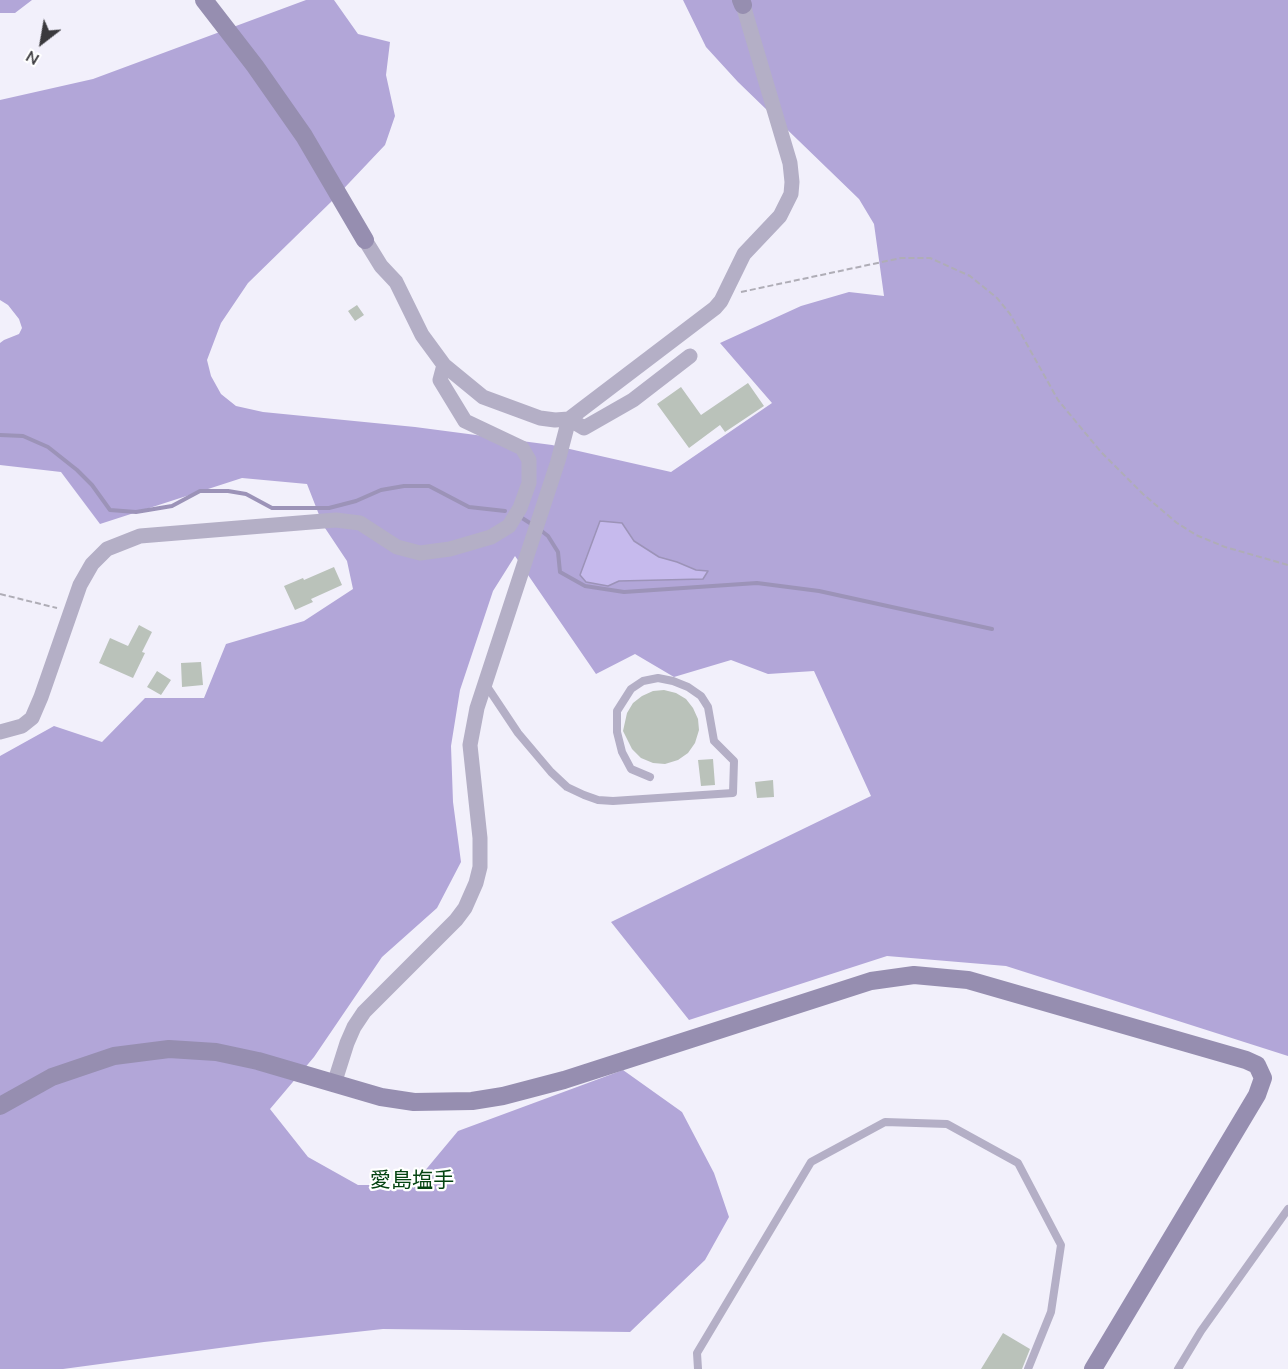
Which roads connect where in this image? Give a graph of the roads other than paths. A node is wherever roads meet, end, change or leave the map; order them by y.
1 (204, 0) edge
2 (742, 2) edge
3 (365, 240) joint
4 (690, 356) dead end
5 (444, 365) junction
6 (569, 419) junction
7 (484, 681) junction
8 (0, 732) edge
9 (650, 777) dead end
10 (334, 1084) junction
11 (0, 1106) edge
12 (1288, 1209) edge
13 (698, 1369) edge
14 (1028, 1369) edge
15 (1093, 1369) edge
16 (1178, 1369) edge

1 - 3 street
2 - 6 street
3 - 5 street
4 - 6 street
5 - 6 street
5 - 8 street
6 - 7 street
7 - 9 lane
7 - 10 street
10 - 11 street
10 - 15 street
12 - 16 lane
13 - 14 lane

